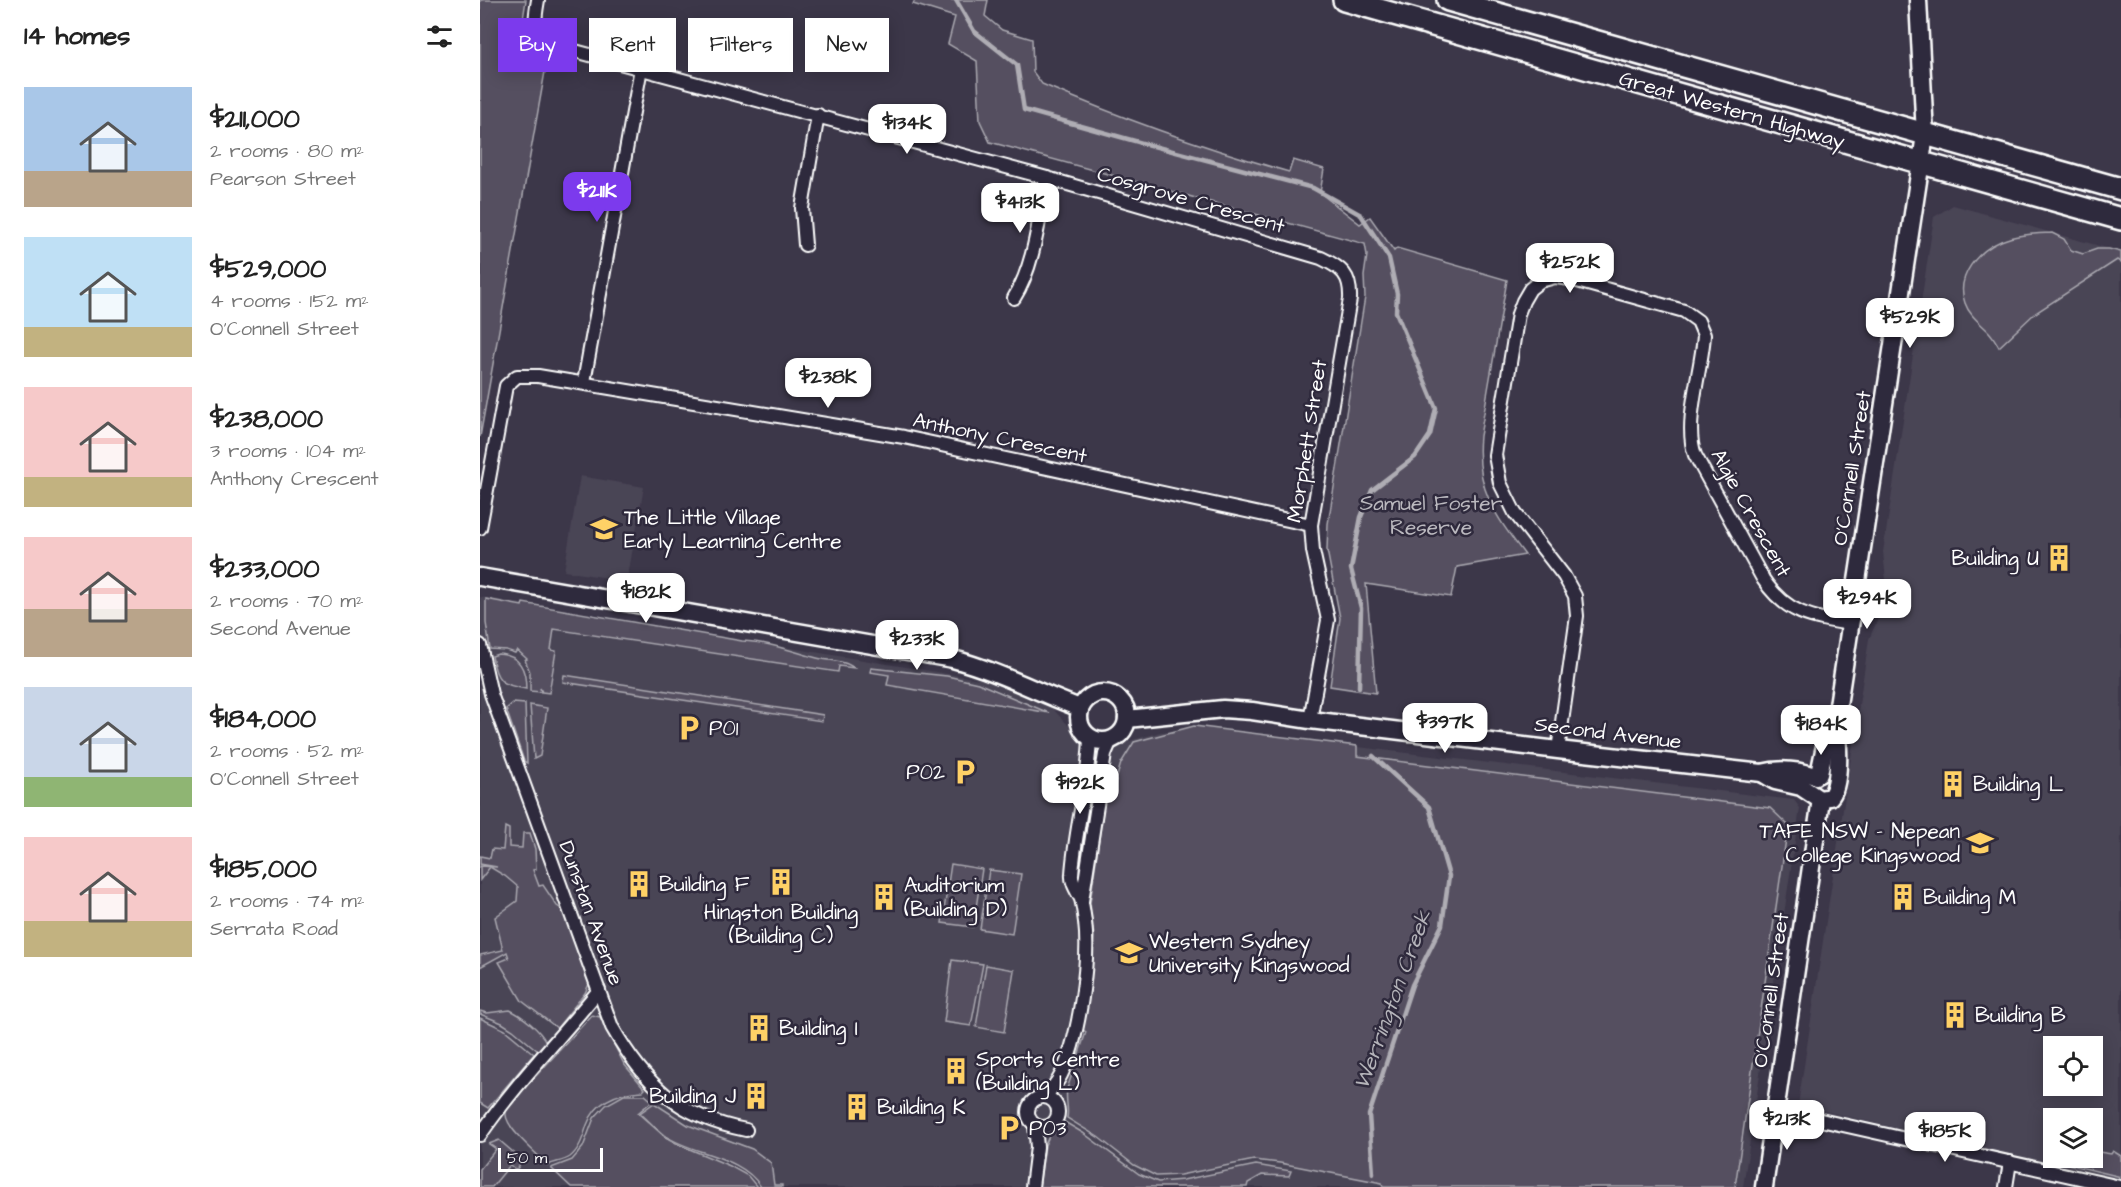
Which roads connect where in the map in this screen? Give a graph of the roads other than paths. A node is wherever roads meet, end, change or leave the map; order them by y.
1 (538, 0) edge
2 (1344, 0) edge
3 (1448, 0) edge
4 (1918, 0) edge
5 (589, 55) edge
6 (640, 72) edge
7 (656, 72) edge
8 (818, 115) junction
9 (1923, 148) junction
10 (1047, 178) junction
11 (2121, 189) edge
12 (2121, 219) edge
13 (805, 245) dead end
14 (1346, 275) joint
15 (1014, 298) dead end
16 (584, 382) junction
17 (1311, 525) junction
18 (480, 528) edge
19 (480, 578) edge
20 (1850, 624) junction
21 (480, 645) edge
22 (1080, 708) junction
23 (1127, 719) junction
24 (1310, 720) junction
25 (1834, 725) junction
26 (1090, 737) junction
27 (1111, 740) junction
28 (1558, 750) junction
29 (1762, 773) junction
30 (1817, 775) junction
31 (1835, 783) junction
32 (1816, 796) junction
33 (1082, 901) junction
34 (599, 990) junction
35 (1057, 1083) junction
36 (1044, 1097) junction
37 (1056, 1104) junction
38 (1776, 1110) junction
39 (1041, 1126) junction
40 (746, 1130) dead end
41 (480, 1135) edge
42 (2010, 1162) junction
43 (1032, 1187) edge
44 (1764, 1187) edge
45 (2006, 1187) edge
46 (2120, 1187) edge

1 - 5 street, Cosgrove Crescent
2 - 9 highway, Great Western Highway
3 - 9 highway, Great Western Highway
4 - 9 street, O'Connell Street
6 - 16 street
7 - 8 street, Cosgrove Crescent
8 - 10 street, Cosgrove Crescent
8 - 13 street
9 - 11 highway, Great Western Highway
9 - 12 highway, Great Western Highway
9 - 20 street, O'Connell Street
10 - 14 street, Cosgrove Crescent
10 - 15 street
14 - 17 street, Morphett Street
16 - 17 street, Anthony Crescent
16 - 18 street, Anthony Crescent
17 - 24 street, Morphett Street
19 - 22 street
20 - 25 street, O'Connell Street
20 - 28 street, Algie Crescent
21 - 34 street, Dunstan Avenue
22 - 23 street
22 - 26 street
23 - 24 street, Second Avenue
23 - 27 street
24 - 28 street, Second Avenue
25 - 30 street, O'Connell Street
25 - 31 street, O'Connell Street
26 - 27 street
26 - 33 street
27 - 33 street
28 - 29 street, Second Avenue
29 - 30 street, Second Avenue
29 - 32 street, Second Avenue
30 - 31 street
30 - 32 street
31 - 32 street
32 - 38 street, O'Connell Street
33 - 35 street
34 - 40 street, Dunstan Avenue
34 - 41 street
35 - 36 street
35 - 37 street
36 - 37 street
36 - 39 street
37 - 39 street
38 - 42 street
38 - 44 street, O'Connell Street
39 - 43 street
42 - 45 street
42 - 46 street

